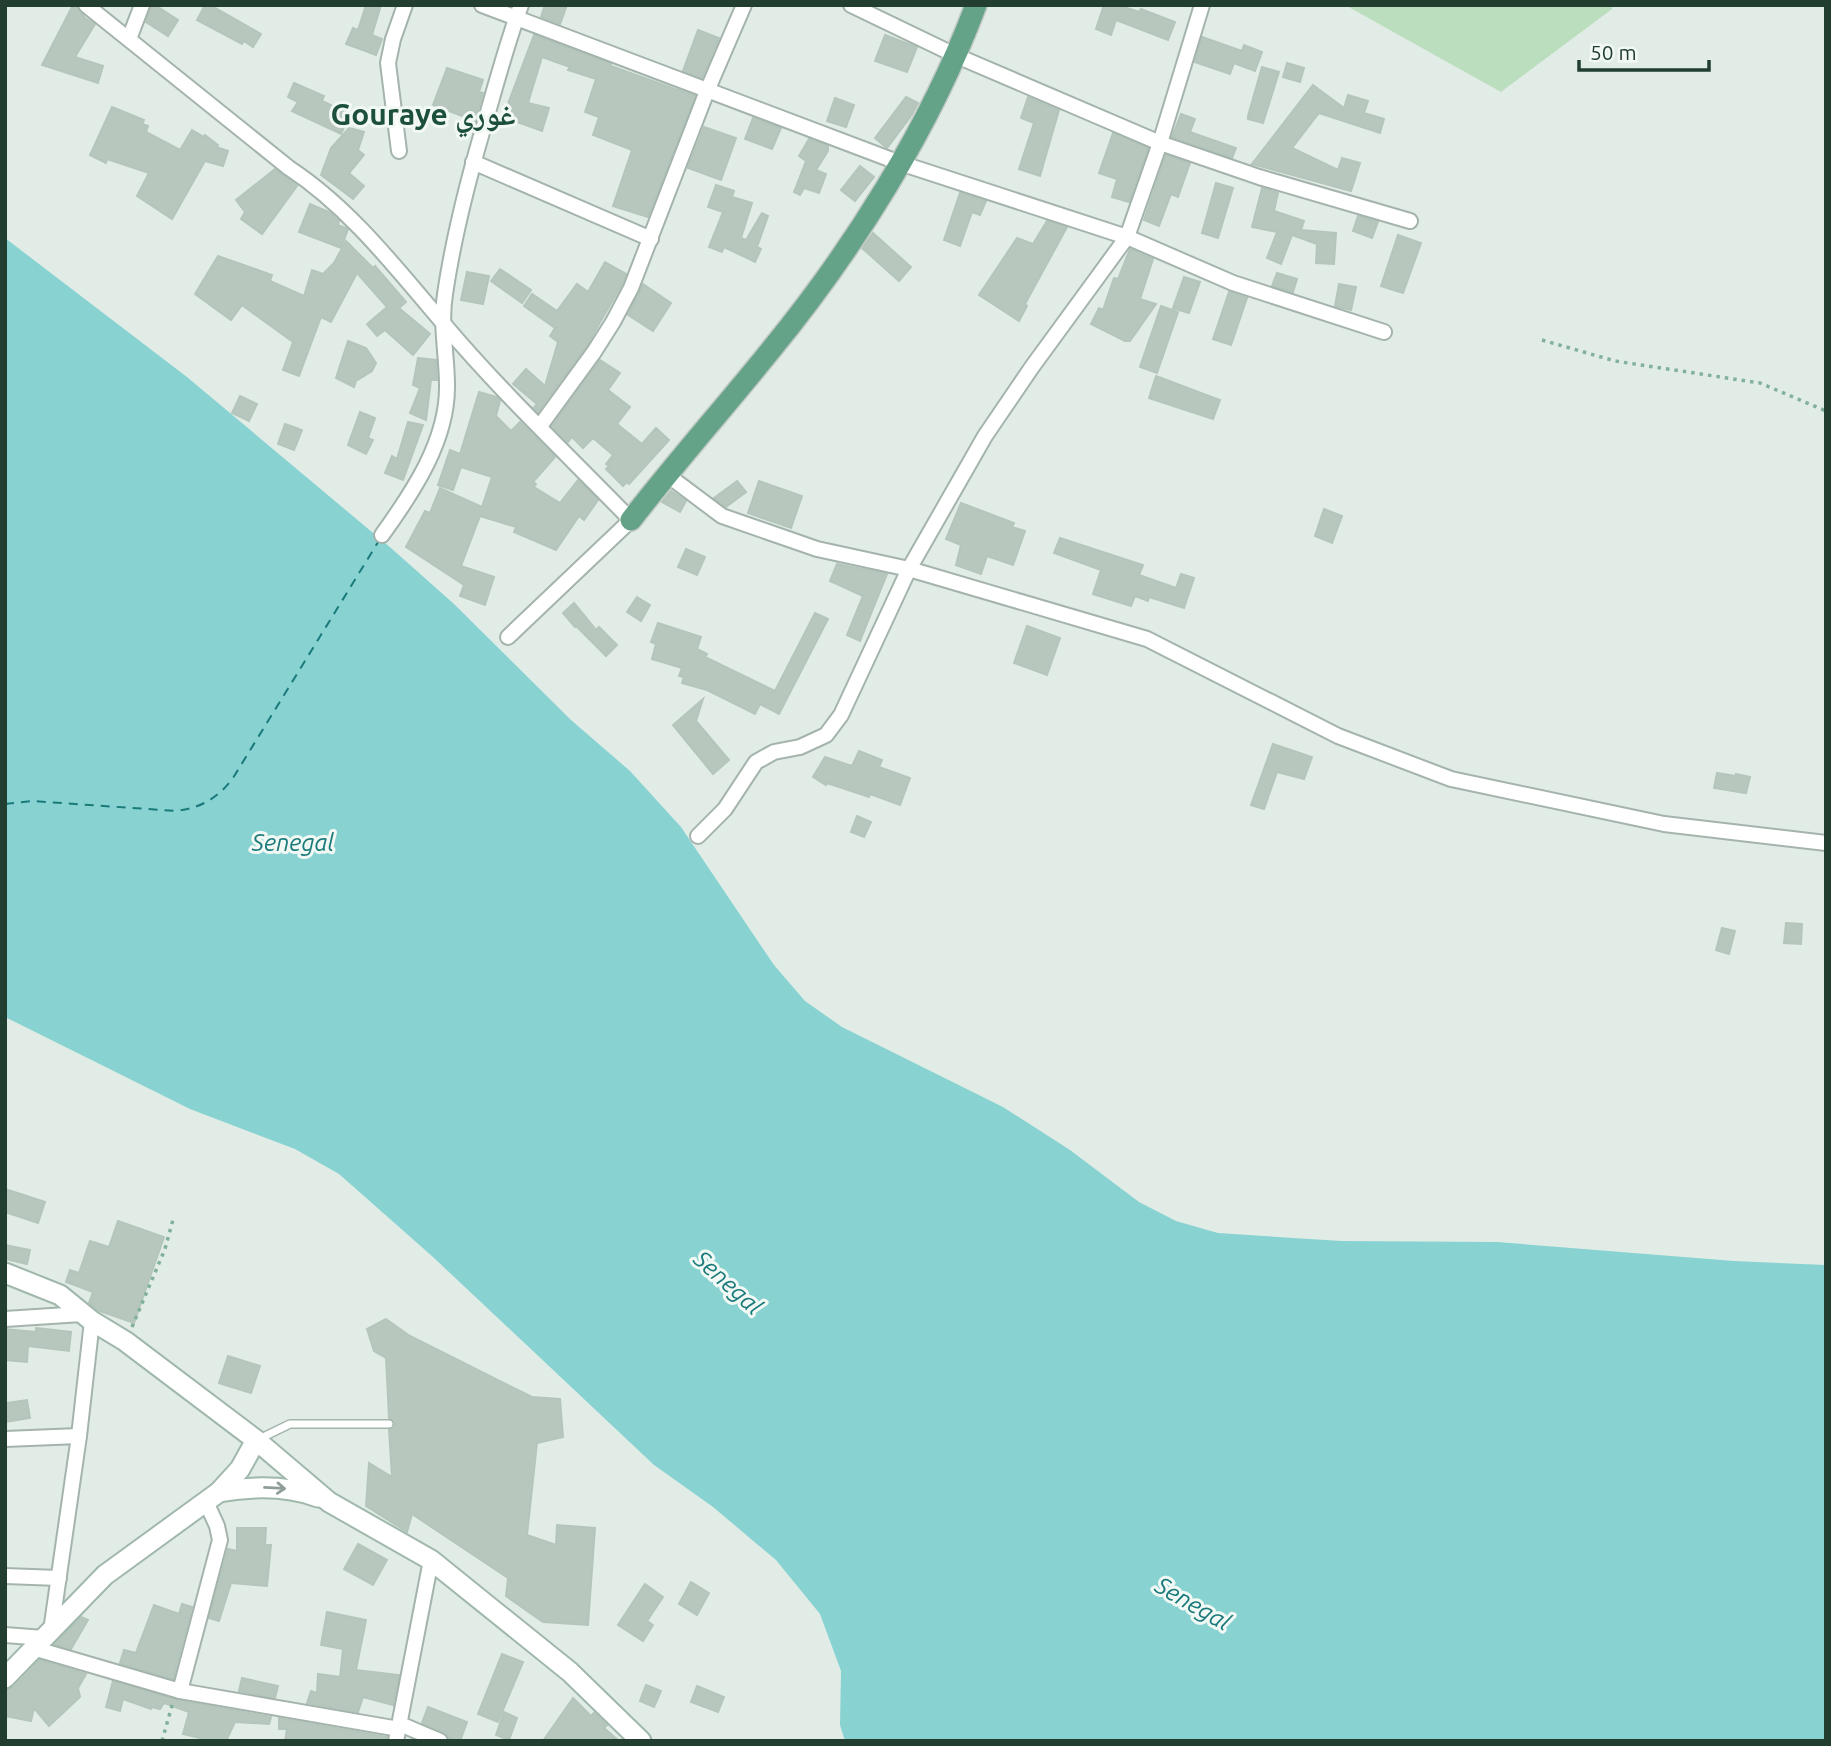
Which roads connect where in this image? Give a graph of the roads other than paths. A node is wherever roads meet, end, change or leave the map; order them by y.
1 (86, 5) edge
2 (142, 5) edge
3 (405, 5) edge
4 (482, 5) edge
5 (744, 5) edge
6 (851, 5) edge
7 (976, 5) edge
8 (1202, 5) edge
9 (519, 11) edge
10 (129, 40) junction
11 (957, 56) junction
12 (707, 91) junction
13 (1160, 143) junction
14 (399, 151) dead end
15 (473, 162) junction
16 (900, 163) junction
17 (1410, 221) dead end
18 (1127, 237) junction
19 (651, 239) junction
20 (443, 323) junction
21 (1384, 332) dead end
22 (540, 426) junction
23 (666, 474) junction
24 (631, 520) junction
25 (382, 535) dead end
26 (909, 569) junction
27 (508, 637) dead end
28 (698, 836) dead end
29 (1826, 843) edge
30 (5, 1273) edge
31 (87, 1318) junction
32 (5, 1319) edge
33 (389, 1424) dead end
34 (79, 1436) junction
35 (5, 1439) edge
36 (256, 1440) junction
37 (212, 1497) junction
38 (330, 1502) junction
39 (431, 1560) junction
40 (5, 1576) edge
41 (58, 1578) junction
42 (5, 1635) edge
43 (43, 1639) junction
44 (5, 1678) edge
45 (180, 1690) junction
46 (398, 1731) edge
47 (440, 1741) edge
48 (640, 1741) edge

1 - 10 street
2 - 10 street
3 - 14 street
4 - 9 street
5 - 12 street
6 - 11 street
7 - 11 main road
8 - 13 street
9 - 12 street
9 - 15 street
10 - 20 street
11 - 13 street
11 - 16 main road
12 - 16 street
12 - 19 street
13 - 17 street
13 - 18 street
15 - 19 street
15 - 20 street
16 - 18 street
16 - 23 main road
18 - 21 street
18 - 26 street
19 - 22 street
20 - 22 street
20 - 25 street
22 - 24 street
23 - 24 main road
23 - 26 street
24 - 27 street
26 - 28 street
26 - 29 street
30 - 31 street
31 - 32 street
31 - 34 street
31 - 36 street
33 - 36 lane
34 - 35 street
34 - 41 street
36 - 37 street
36 - 38 street
37 -> 38 street
37 - 43 street
37 - 45 street
38 - 39 street
39 - 46 street
39 - 48 street
40 - 41 street
41 - 43 street
42 - 43 street
43 - 44 street
43 - 45 street
45 - 46 street
46 - 47 street

